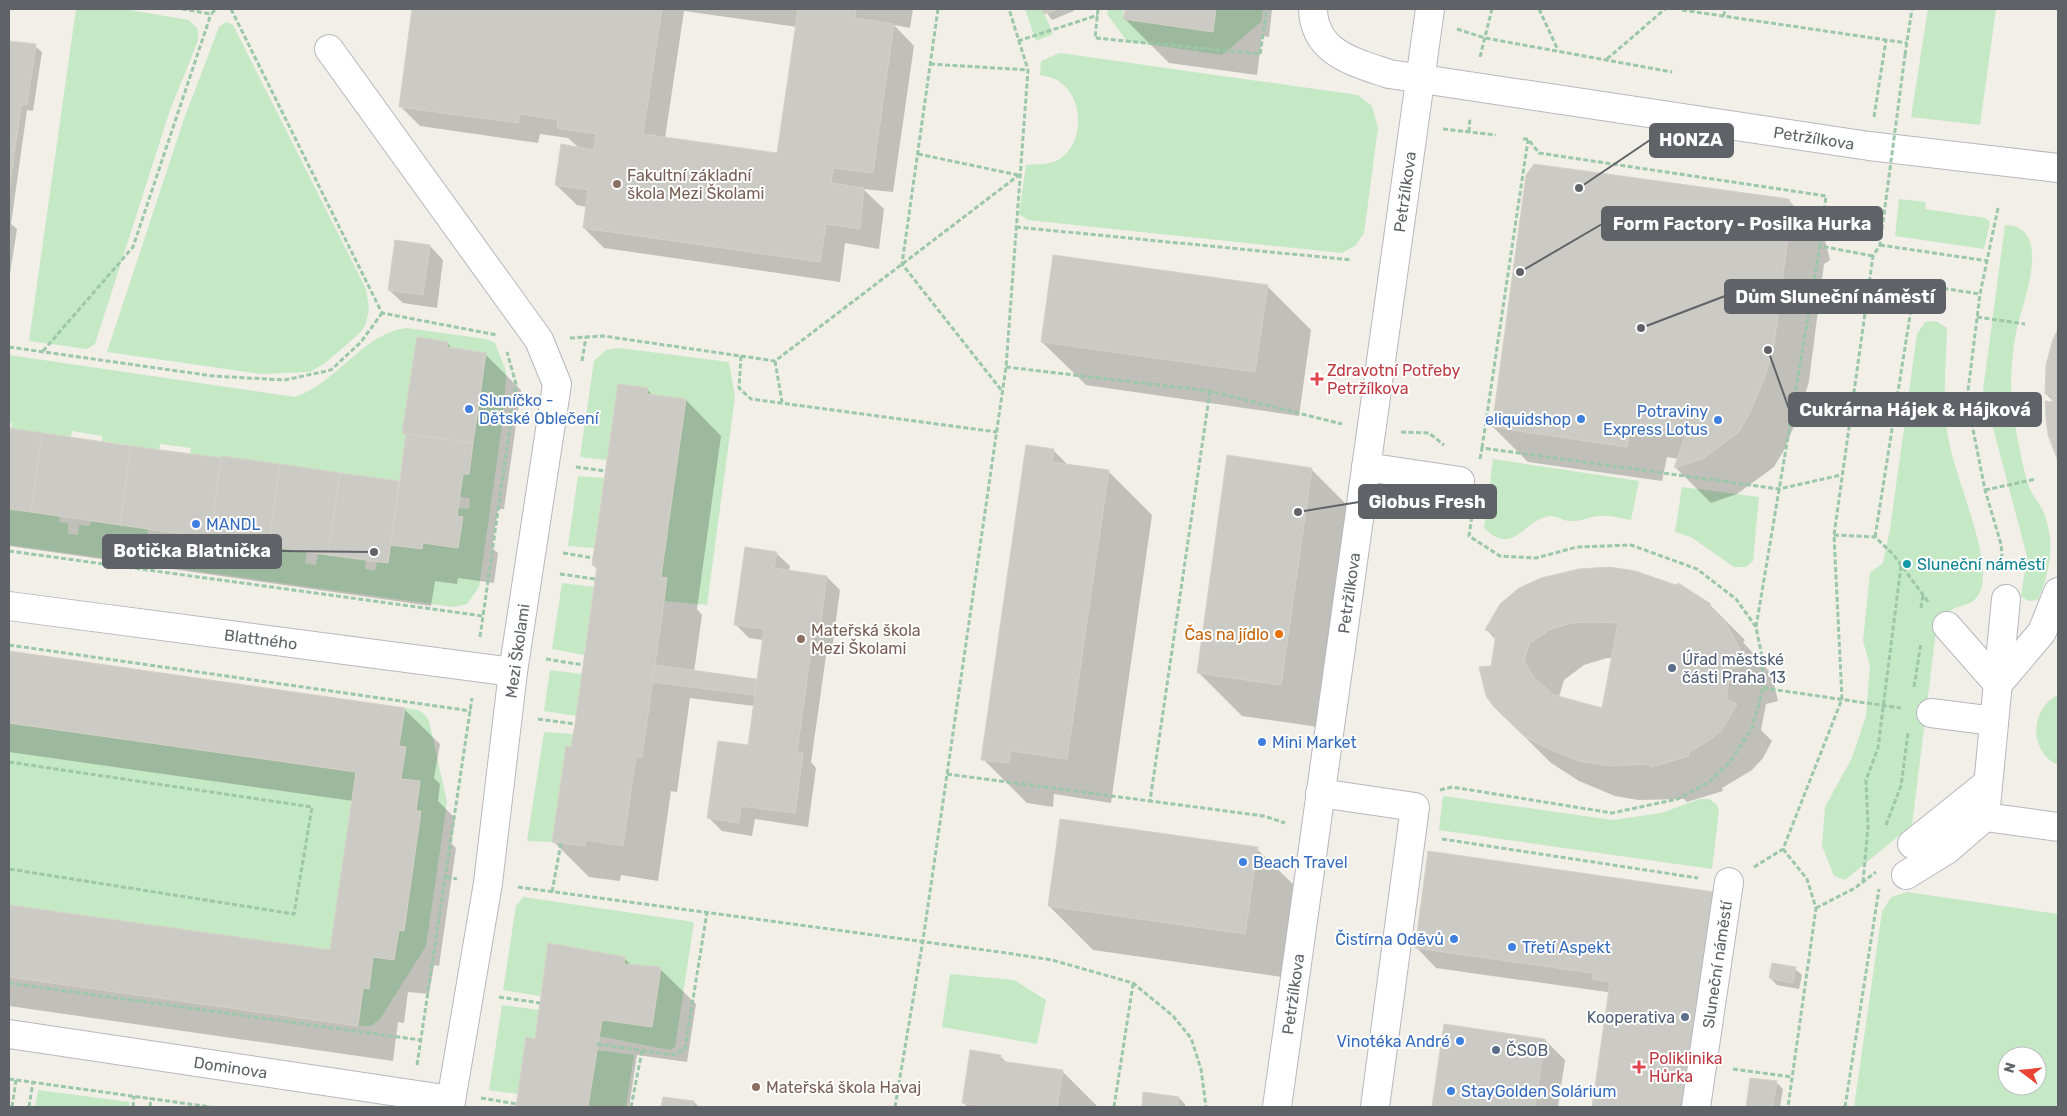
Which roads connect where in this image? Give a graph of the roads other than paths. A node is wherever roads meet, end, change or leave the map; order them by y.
1 (1313, 9) edge
2 (1440, 18) edge
3 (329, 49) dead end
4 (1420, 79) junction
5 (2058, 168) edge
6 (1366, 467) junction
7 (1469, 473) road end
8 (2058, 592) edge
9 (2006, 599) road end
10 (9, 606) edge
11 (1947, 626) road end
12 (2003, 627) junction
13 (2050, 633) edge
14 (513, 672) junction
15 (1998, 684) junction
16 (1932, 713) dead end
17 (1994, 721) junction
18 (1988, 783) junction
19 (1320, 793) junction
20 (1985, 817) junction
21 (2058, 828) edge
22 (1912, 844) dead end
23 (1906, 875) dead end
24 (1729, 882) road end
25 (9, 1034) edge
26 (451, 1104) edge
27 (1277, 1107) edge
28 (1375, 1107) edge
29 (1696, 1107) edge

1 - 4 street, Petržílkova
2 - 4 street, Petržílkova
3 - 14 street, Mezi Školami
4 - 5 street, Petržílkova
4 - 6 street, Petržílkova
6 - 7 street
6 - 19 street, Petržílkova
8 - 13 street
9 - 12 street
10 - 14 street, Blattného
11 - 15 street
12 - 13 street
12 - 15 street
13 - 15 street
14 - 26 street, Mezi Školami
15 - 17 street
16 - 17 street
17 - 18 street
18 - 20 street
18 - 22 street
19 - 27 street, Petržílkova
19 - 28 street
20 - 21 street
20 - 23 street
24 - 29 street, Sluneční náměstí
25 - 26 street, Dominova

